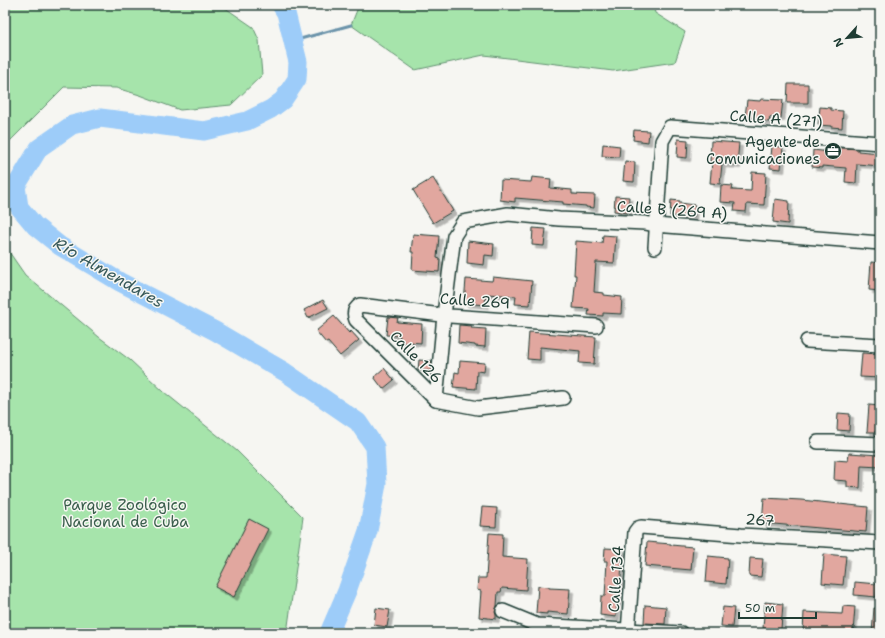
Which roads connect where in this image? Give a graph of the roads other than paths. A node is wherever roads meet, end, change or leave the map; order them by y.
1 (880, 143) edge
2 (656, 225) junction
3 (880, 243) edge
4 (655, 247) dead end
5 (354, 311) joint
6 (444, 315) junction
7 (596, 326) dead end
8 (807, 341) dead end
9 (880, 345) edge
10 (563, 398) dead end
11 (436, 400) junction
12 (818, 442) dead end
13 (880, 444) edge
14 (638, 528) joint
15 (880, 543) edge
16 (503, 611) dead end
17 (628, 631) edge
18 (681, 633) edge

1 - 2 street, Calle A (271)
2 - 3 street, Calle B (269 A)
2 - 4 street
2 - 6 street, Calle B (269 A)
5 - 6 street, Calle 269
5 - 11 street, Calle 126
6 - 7 street, Calle 269
6 - 11 street
8 - 9 street
10 - 11 street, Calle 126
12 - 13 street
14 - 15 street, 267
14 - 17 street, Calle 134
16 - 17 street
17 - 18 street

